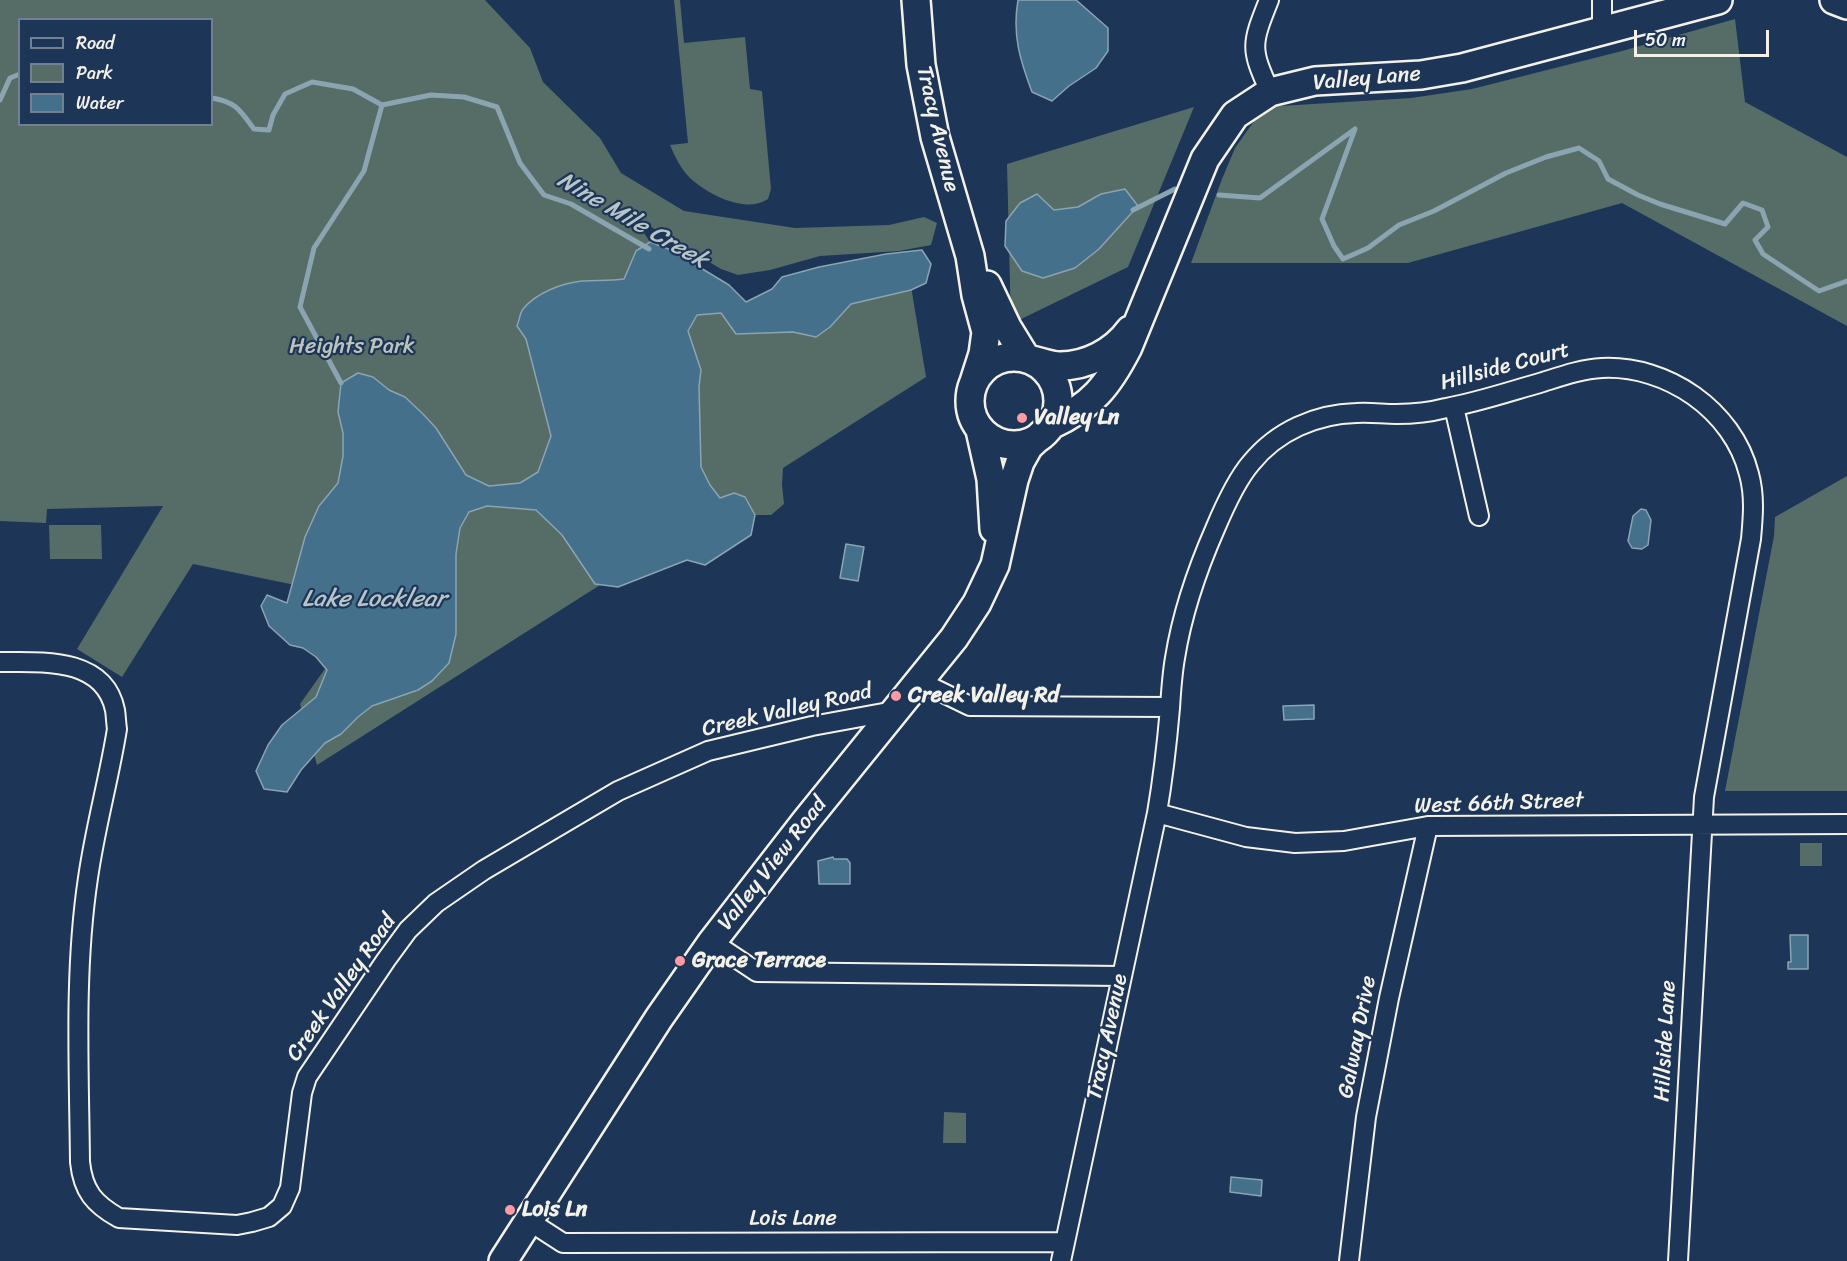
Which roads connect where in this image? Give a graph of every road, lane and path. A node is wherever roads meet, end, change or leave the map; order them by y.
1 (916, 0) edge
2 (1269, 0) edge
3 (1602, 0) edge
4 (1718, 0) edge
5 (1834, 0) edge
6 (1847, 5) edge
7 (1602, 32) junction
8 (1270, 92) junction
9 (970, 256) junction
10 (1141, 314) junction
11 (1029, 359) junction
12 (974, 382) junction
13 (1454, 407) junction
14 (1047, 429) junction
15 (980, 430) junction
16 (1479, 516) dead end
17 (995, 565) junction
18 (0, 662) edge
19 (920, 680) junction
20 (1170, 707) junction
21 (894, 711) junction
22 (1157, 813) junction
23 (1702, 824) junction
24 (1847, 824) edge
25 (1428, 826) junction
26 (712, 942) junction
27 (1121, 976) junction
28 (529, 1221) junction
29 (1065, 1242) junction
30 (503, 1261) edge
31 (1061, 1261) edge
32 (1348, 1261) edge
33 (1678, 1261) edge

1 - 9 street, Tracy Avenue
2 - 8 street
3 - 7 street
4 - 7 street, Valley Lane
5 - 6 street
7 - 8 street, Valley Lane
8 - 10 street, Valley Lane
9 - 11 street, Tracy Avenue
9 - 12 street, Tracy Avenue
10 - 11 street, Valley Lane
10 - 14 street, Valley Lane
11 - 12 street
11 - 14 street
12 - 15 street
13 - 16 street
13 - 20 street, Hillside Court
13 - 23 street, Hillside Court
14 - 15 street
14 - 17 street, Valley View Road
15 - 17 street, Valley View Road
17 - 19 street, Valley View Road
18 - 21 street, Creek Valley Road
19 - 20 street
19 - 21 street, Valley View Road
20 - 22 street, Hillside Court
21 - 26 street, Valley View Road
22 - 25 street, West 66th Street
22 - 27 street, Tracy Avenue
23 - 24 street, West 66th Street
23 - 25 street, West 66th Street
23 - 33 street, Hillside Lane
25 - 32 street, Galway Drive
26 - 27 street
26 - 28 street, Valley View Road
27 - 29 street, Tracy Avenue
28 - 29 street, Lois Lane
28 - 30 street, Valley View Road
29 - 31 street, Tracy Avenue

